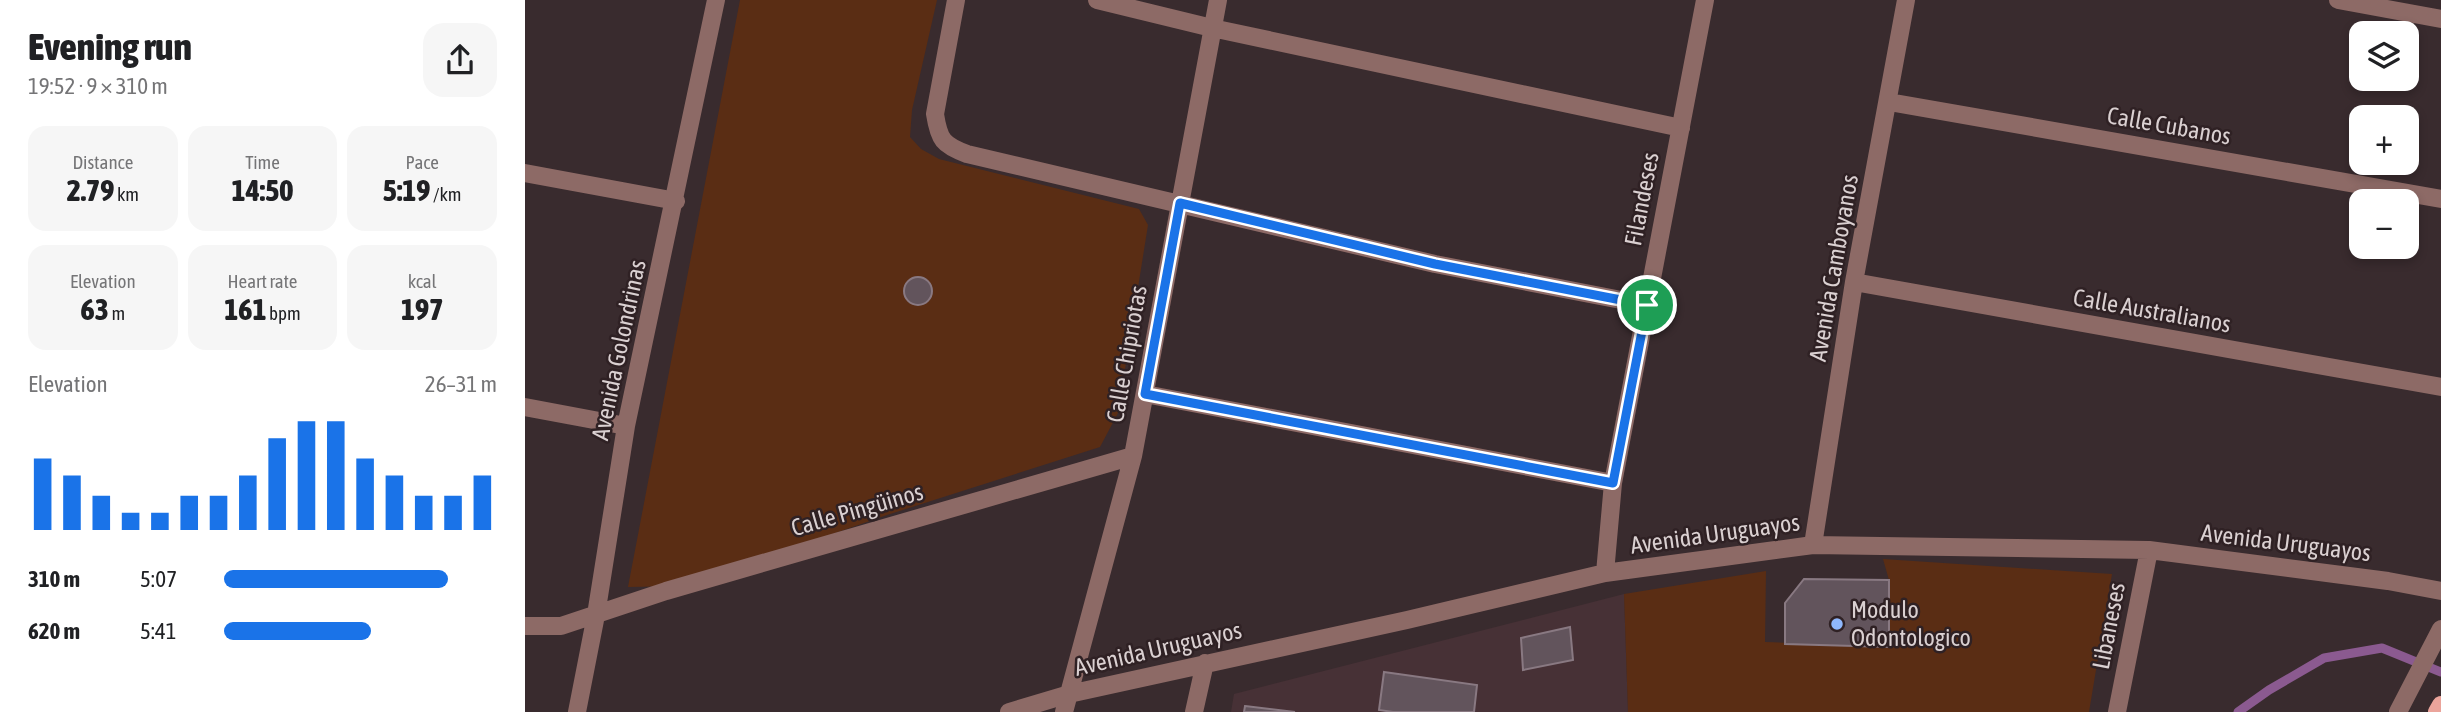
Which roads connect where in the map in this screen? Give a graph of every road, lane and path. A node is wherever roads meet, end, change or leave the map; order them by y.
1 (716, 0) edge
2 (956, 0) edge
3 (1097, 0) edge
4 (1218, 0) edge
5 (1705, 0) edge
6 (1906, 0) edge
7 (2338, 0) edge
8 (2441, 19) edge
9 (1212, 28) junction
10 (1889, 102) junction
11 (1681, 128) junction
12 (525, 173) edge
13 (2441, 199) edge
14 (675, 201) junction
15 (1180, 203) junction
16 (1854, 282) junction
17 (1647, 305) junction
18 (2441, 387) edge
19 (1145, 394) junction
20 (525, 407) edge
21 (626, 426) junction
22 (1133, 456) junction
23 (1613, 483) junction
24 (1813, 545) junction
25 (2149, 550) junction
26 (1605, 573) junction
27 (2441, 591) edge
28 (596, 615) junction
29 (525, 626) edge
30 (2441, 629) edge
31 (1205, 663) junction
32 (1069, 694) junction
33 (2441, 705) edge
34 (2400, 708) edge
35 (577, 712) edge
36 (1009, 712) edge
37 (1064, 712) edge
38 (1194, 712) edge
39 (2117, 712) edge
40 (2437, 712) edge

1 - 14 street, Avenida Golondrinas
2 - 15 street
3 - 9 street
4 - 9 street, Calle Chipriotas
5 - 11 street, Filandeses
6 - 10 street, Avenida Camboyanos
7 - 8 street
9 - 11 street
9 - 15 street, Calle Chipriotas
10 - 13 street, Calle Cubanos
10 - 16 street, Avenida Camboyanos
11 - 17 street, Filandeses
12 - 14 street
14 - 21 street, Avenida Golondrinas
15 - 17 street
15 - 19 street, Calle Chipriotas
16 - 18 street, Calle Australianos
16 - 24 street, Avenida Camboyanos
17 - 23 street, Filandeses
19 - 22 street, Calle Chipriotas
19 - 23 street
20 - 21 street
21 - 28 street, Avenida Golondrinas
22 - 28 street, Calle Pingüinos
22 - 32 street, Calle Chipriotas
23 - 26 street, Filandeses
24 - 25 street, Avenida Uruguayos
24 - 26 street, Avenida Uruguayos
25 - 27 street, Avenida Uruguayos
25 - 39 street, Libaneses
26 - 31 street, Avenida Uruguayos
28 - 29 street, Calle Pingüinos
28 - 35 street, Avenida Golondrinas
30 - 34 street
31 - 32 street, Avenida Uruguayos
31 - 38 street
32 - 36 street, Avenida Uruguayos
32 - 37 street, Calle Chipriotas
33 - 40 main road

